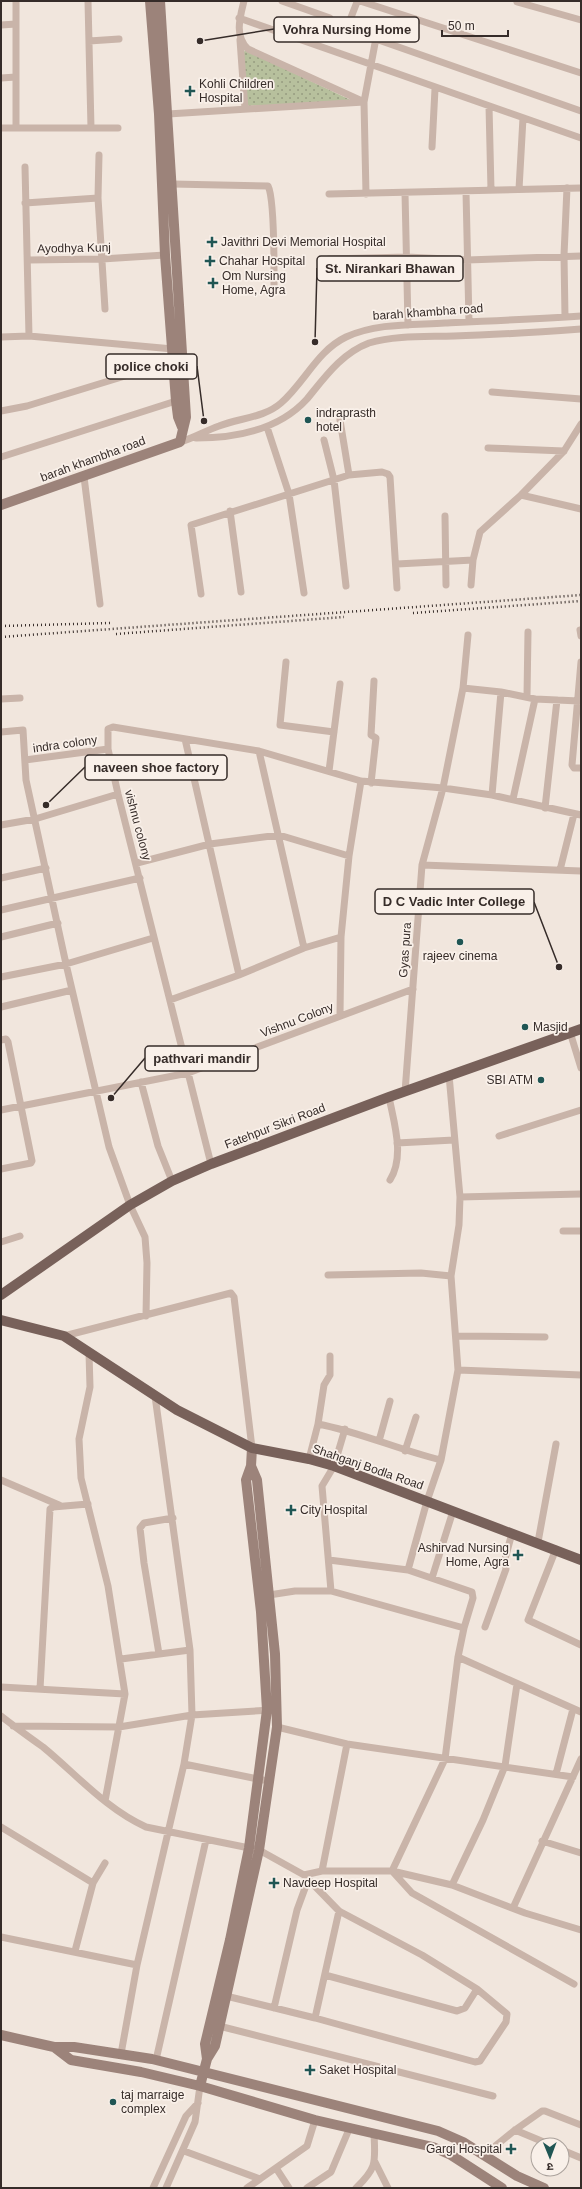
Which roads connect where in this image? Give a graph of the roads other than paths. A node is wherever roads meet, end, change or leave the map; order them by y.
1 (16, 1) edge
2 (88, 1) edge
3 (150, 1) edge
4 (160, 1) edge
5 (244, 1) edge
6 (282, 1) edge
7 (360, 1) edge
8 (518, 2) edge
9 (293, 3) edge
10 (240, 18) junction
11 (330, 18) dead end
12 (581, 20) edge
13 (16, 24) junction
14 (1, 25) edge
15 (376, 38) junction
16 (240, 39) junction
17 (118, 40) dead end
18 (89, 41) junction
19 (371, 64) junction
20 (581, 73) edge
21 (16, 77) junction
22 (1, 78) edge
23 (435, 89) junction
24 (364, 102) junction
25 (489, 106) junction
26 (245, 110) junction
27 (581, 110) edge
28 (168, 114) junction
29 (523, 118) junction
30 (16, 127) junction
31 (1, 128) edge
32 (91, 128) junction
33 (118, 128) dead end
34 (581, 138) edge
35 (432, 147) dead end
36 (98, 156) dead end
37 (25, 167) dead end
38 (172, 184) junction
39 (567, 188) junction
40 (581, 188) edge
41 (519, 189) junction
42 (491, 190) junction
43 (466, 192) junction
44 (405, 193) junction
45 (329, 194) dead end
46 (366, 194) junction
47 (98, 198) junction
48 (25, 203) junction
49 (165, 255) junction
50 (564, 255) junction
51 (581, 256) edge
52 (407, 258) junction
53 (102, 259) junction
54 (329, 259) dead end
55 (29, 260) junction
56 (467, 260) junction
57 (274, 291) dead end
58 (105, 309) dead end
59 (581, 316) edge
60 (565, 317) junction
61 (469, 322) junction
62 (408, 325) junction
63 (581, 329) edge
64 (29, 336) junction
65 (1, 337) edge
66 (173, 349) junction
67 (174, 361) junction
68 (492, 392) dead end
69 (581, 399) edge
70 (176, 401) junction
71 (1, 411) edge
72 (340, 420) dead end
73 (581, 424) edge
74 (182, 427) junction
75 (267, 427) junction
76 (194, 438) junction
77 (324, 440) dead end
78 (180, 442) junction
79 (488, 448) dead end
80 (564, 451) junction
81 (1, 457) edge
82 (349, 475) junction
83 (84, 477) junction
84 (334, 480) junction
85 (288, 494) junction
86 (520, 495) junction
87 (1, 505) edge
88 (581, 509) edge
89 (230, 511) junction
90 (445, 516) dead end
91 (445, 560) junction
92 (473, 560) junction
93 (397, 564) junction
94 (446, 585) dead end
95 (471, 585) dead end
96 (346, 586) dead end
97 (397, 588) dead end
98 (241, 592) dead end
99 (304, 593) dead end
100 (202, 594) dead end
101 (100, 604) dead end
102 (580, 630) edge
103 (528, 632) dead end
104 (468, 634) dead end
105 (581, 636) edge
106 (286, 662) dead end
107 (581, 662) edge
108 (374, 681) dead end
109 (340, 684) dead end
110 (463, 688) junction
111 (501, 692) junction
112 (526, 696) junction
113 (20, 698) dead end
114 (535, 698) junction
115 (1, 699) edge
116 (557, 700) junction
117 (579, 700) junction
118 (1, 732) edge
119 (334, 732) junction
120 (185, 739) junction
121 (108, 749) junction
122 (259, 751) junction
123 (25, 760) junction
124 (581, 768) edge
125 (329, 771) junction
126 (361, 781) junction
127 (371, 783) junction
128 (443, 788) junction
129 (118, 794) junction
130 (492, 795) junction
131 (514, 799) junction
132 (545, 808) junction
133 (578, 814) edge
134 (35, 819) junction
135 (1, 825) edge
136 (279, 835) junction
137 (210, 844) junction
138 (349, 856) junction
139 (137, 863) junction
140 (422, 865) junction
141 (46, 868) junction
142 (560, 870) junction
143 (581, 871) edge
144 (1, 878) edge
145 (140, 878) junction
146 (52, 900) junction
147 (1, 910) edge
148 (58, 923) junction
149 (1, 937) edge
150 (341, 937) junction
151 (153, 938) junction
152 (304, 948) junction
153 (66, 964) junction
154 (239, 975) junction
155 (1, 977) edge
156 (72, 990) junction
157 (413, 990) junction
158 (170, 1000) junction
159 (1, 1007) edge
160 (340, 1015) junction
161 (581, 1029) edge
162 (570, 1032) junction
163 (1, 1040) edge
164 (581, 1068) edge
165 (188, 1073) junction
166 (449, 1076) junction
167 (141, 1082) junction
168 (96, 1092) junction
169 (405, 1092) junction
170 (389, 1097) junction
171 (21, 1105) junction
172 (1, 1110) edge
173 (581, 1110) edge
174 (499, 1136) dead end
175 (454, 1140) junction
176 (397, 1143) junction
177 (211, 1164) junction
178 (1, 1169) edge
179 (390, 1180) dead end
180 (172, 1181) junction
181 (581, 1194) edge
182 (460, 1197) junction
183 (130, 1205) junction
184 (563, 1231) dead end
185 (581, 1231) edge
186 (20, 1236) dead end
187 (1, 1242) edge
188 (328, 1275) dead end
189 (451, 1276) junction
190 (1, 1295) edge
191 (146, 1316) junction
192 (1, 1320) edge
193 (64, 1336) junction
194 (456, 1336) junction
195 (545, 1337) dead end
196 (89, 1352) junction
197 (330, 1356) dead end
198 (458, 1370) junction
199 (581, 1376) edge
200 (155, 1396) junction
201 (390, 1401) dead end
202 (416, 1417) dead end
203 (318, 1424) junction
204 (345, 1429) junction
205 (379, 1441) junction
206 (556, 1444) dead end
207 (252, 1448) junction
208 (405, 1451) junction
209 (309, 1459) junction
210 (440, 1460) junction
211 (251, 1466) junction
212 (334, 1466) junction
213 (1, 1480) edge
214 (427, 1501) junction
215 (88, 1504) junction
216 (62, 1506) junction
217 (453, 1511) junction
218 (173, 1518) junction
219 (512, 1533) junction
220 (538, 1542) junction
221 (556, 1549) junction
222 (329, 1560) junction
223 (581, 1560) edge
224 (408, 1570) junction
225 (432, 1578) junction
226 (331, 1591) junction
227 (269, 1595) junction
228 (486, 1627) dead end
229 (464, 1628) junction
230 (581, 1645) edge
231 (190, 1650) junction
232 (159, 1654) junction
233 (458, 1658) junction
234 (121, 1659) junction
235 (517, 1684) junction
236 (1, 1687) edge
237 (40, 1689) junction
238 (125, 1694) junction
239 (573, 1708) junction
240 (266, 1710) junction
241 (278, 1710) junction
242 (581, 1712) edge
243 (192, 1715) junction
244 (1, 1716) edge
245 (13, 1726) junction
246 (119, 1727) junction
247 (277, 1727) junction
248 (347, 1744) junction
249 (445, 1759) junction
250 (581, 1759) edge
251 (184, 1764) junction
252 (505, 1766) junction
253 (556, 1774) junction
254 (573, 1777) junction
255 (258, 1779) junction
256 (269, 1781) junction
257 (105, 1801) junction
258 (1, 1827) edge
259 (169, 1833) junction
260 (206, 1840) junction
261 (542, 1841) junction
262 (254, 1849) junction
263 (581, 1853) edge
264 (105, 1863) dead end
265 (322, 1871) junction
266 (392, 1871) junction
267 (306, 1878) junction
268 (93, 1883) junction
269 (452, 1885) junction
270 (513, 1908) junction
271 (340, 1911) junction
272 (581, 1930) edge
273 (1, 1937) edge
274 (75, 1951) junction
275 (137, 1965) junction
276 (325, 1975) junction
277 (574, 1984) dead end
278 (477, 1989) junction
279 (222, 1995) junction
280 (274, 2008) junction
281 (315, 2018) junction
282 (219, 2026) junction
283 (1, 2034) edge
284 (54, 2047) junction
285 (121, 2054) junction
286 (207, 2059) junction
287 (156, 2060) junction
288 (204, 2071) junction
289 (200, 2086) junction
290 (493, 2096) dead end
291 (198, 2103) junction
292 (315, 2120) junction
293 (581, 2125) edge
294 (350, 2127) junction
295 (515, 2130) junction
296 (374, 2133) junction
297 (532, 2137) edge
298 (184, 2151) junction
299 (570, 2153) edge
300 (483, 2156) junction
301 (581, 2158) edge
302 (375, 2162) junction
303 (276, 2168) junction
304 (260, 2179) junction
305 (152, 2188) edge
306 (166, 2188) edge
307 (247, 2188) edge
308 (289, 2188) edge
309 (307, 2188) edge
310 (356, 2188) edge
311 (388, 2188) edge
312 (502, 2188) edge
313 (544, 2188) edge

1 - 13 street
2 - 18 street
3 - 49 street
4 - 28 street
5 - 10 street
6 - 9 street
7 - 15 street
7 - 20 street
8 - 12 street
9 - 11 street
10 - 16 street
10 - 19 street
13 - 14 street
13 - 21 street
15 - 19 street
15 - 27 street
16 - 24 street
16 - 26 street
17 - 18 street
18 - 32 street
19 - 23 street
19 - 24 street
21 - 22 street
21 - 30 street
23 - 25 street
23 - 35 street
24 - 26 street
24 - 46 street
25 - 29 street
25 - 42 street
26 - 28 street
28 - 38 street
29 - 34 street
29 - 41 street
30 - 31 street
30 - 32 street
32 - 33 street
36 - 47 street
37 - 48 street, Ayodhya Kunj
38 - 57 street
38 - 74 street
39 - 40 street
39 - 41 street
39 - 50 street
41 - 42 street
42 - 43 street
43 - 44 street
43 - 56 street
44 - 46 street
44 - 52 street
45 - 46 street
47 - 48 street
47 - 53 street
48 - 55 street, Ayodhya Kunj
49 - 53 street, Ayodhya Kunj
49 - 66 street
50 - 51 street
50 - 56 street
50 - 60 street
52 - 54 street
52 - 56 street
52 - 62 street
53 - 55 street, Ayodhya Kunj
53 - 58 street
55 - 64 street
56 - 61 street
59 - 60 street, barah khambha road
60 - 61 street, barah khambha road
61 - 62 street, barah khambha road
62 - 76 street, barah khambha road
63 - 75 street, barah khambha road
64 - 65 street
64 - 66 street
66 - 67 street
67 - 70 street
67 - 71 street
68 - 69 street
70 - 74 street
70 - 81 street
72 - 82 street
73 - 80 street
74 - 78 street
75 - 76 street, barah khambha road
75 - 85 street
76 - 78 street, barah khambha road
77 - 84 street
78 - 83 street, barah khambha road
79 - 80 street
80 - 86 street
82 - 84 street
82 - 93 street
83 - 87 street, barah khambha road
83 - 101 street
84 - 85 street
84 - 96 street
85 - 89 street
85 - 99 street
86 - 88 street
86 - 92 street
89 - 98 street
89 - 100 street
90 - 91 street
91 - 92 street
91 - 93 street
91 - 94 street
92 - 95 street
93 - 97 street
102 - 105 street
103 - 112 street
104 - 110 street, Gyas pura
106 - 119 street
107 - 117 street
108 - 127 street
109 - 119 street
110 - 111 street
110 - 128 street, Gyas pura
111 - 112 street
111 - 130 street
112 - 114 street
113 - 115 street
114 - 116 street
114 - 131 street
116 - 117 street
116 - 132 street
117 - 124 street
118 - 123 street
119 - 125 street
120 - 121 street, vishnu colony
120 - 122 street, vishnu colony
120 - 137 street
121 - 123 street, indra colony
121 - 129 street, vishnu colony
122 - 125 street, vishnu colony
122 - 136 street
123 - 134 street
125 - 126 street, vishnu colony
126 - 127 street, vishnu colony
126 - 138 street
127 - 128 street, vishnu colony
128 - 130 street, vishnu colony
128 - 140 street, Gyas pura
129 - 134 street
129 - 139 street, vishnu colony
130 - 131 street, vishnu colony
131 - 132 street, vishnu colony
132 - 133 street, vishnu colony
133 - 142 street
134 - 135 street
134 - 141 street
136 - 137 street
136 - 138 street
136 - 152 street
137 - 139 street
137 - 154 street
138 - 150 street
139 - 145 street, vishnu colony
140 - 142 street
140 - 157 street, Gyas pura
141 - 144 street
141 - 146 street
142 - 143 street
145 - 146 street
145 - 151 street, vishnu colony
146 - 147 street
146 - 148 street
148 - 149 street
148 - 153 street
150 - 152 street
150 - 160 street
151 - 153 street
151 - 158 street, vishnu colony
152 - 154 street
153 - 155 street
153 - 156 street
154 - 158 street
156 - 159 street
156 - 168 street
157 - 160 street, Vishnu Colony
157 - 169 street, Gyas pura
158 - 165 street, vishnu colony
160 - 165 street, Vishnu Colony
161 - 162 main road, Fatehpur Sikri Road
162 - 164 street
162 - 166 main road, Fatehpur Sikri Road
163 - 171 street
165 - 167 street, Vishnu Colony
165 - 177 street, vishnu colony
166 - 169 main road, Fatehpur Sikri Road
166 - 175 street
167 - 168 street, Vishnu Colony
167 - 180 street
168 - 171 street, Vishnu Colony
168 - 183 street
169 - 170 main road, Fatehpur Sikri Road
170 - 176 street
170 - 177 main road, Fatehpur Sikri Road
171 - 172 street, Vishnu Colony
171 - 178 street
173 - 174 street
175 - 176 street
175 - 182 street
176 - 179 street
177 - 180 main road, Fatehpur Sikri Road
180 - 183 main road, Fatehpur Sikri Road
181 - 182 street
182 - 189 street
183 - 190 main road, Fatehpur Sikri Road
183 - 191 street
184 - 185 street
186 - 187 street
188 - 189 street
189 - 194 street
191 - 193 street
191 - 207 street
192 - 193 main road, Shahganj Bodla Road
193 - 196 main road, Shahganj Bodla Road
194 - 195 street
194 - 198 street
196 - 200 main road, Shahganj Bodla Road
196 - 215 street
197 - 203 street
198 - 199 street
198 - 210 street
200 - 207 main road, Shahganj Bodla Road
200 - 218 street
201 - 205 street
202 - 208 street
203 - 204 street
203 - 209 street
204 - 205 street
204 - 212 street
205 - 208 street
206 - 220 street
207 - 209 main road, Shahganj Bodla Road
207 - 211 street
208 - 210 street
209 - 212 main road, Shahganj Bodla Road
210 - 214 street
211 - 227 street
211 - 240 street
212 - 214 main road, Shahganj Bodla Road
212 - 222 street
213 - 216 street
214 - 217 main road, Shahganj Bodla Road
214 - 224 street
215 - 216 street
215 - 234 street
216 - 237 street
217 - 219 main road, Shahganj Bodla Road
217 - 225 street
218 - 231 street
218 - 232 street
219 - 220 main road, Shahganj Bodla Road
219 - 228 street
220 - 221 main road, Shahganj Bodla Road
221 - 223 main road, Shahganj Bodla Road
221 - 230 street
222 - 224 street
222 - 226 street
224 - 225 street
225 - 229 street
226 - 227 street
226 - 229 street
227 - 241 street
229 - 233 street
231 - 232 street
231 - 243 street
232 - 234 street
233 - 235 street
233 - 249 street
234 - 238 street
235 - 239 street
235 - 252 street
236 - 237 street
237 - 238 street
238 - 246 street
239 - 242 street
239 - 253 street
240 - 241 street
240 - 243 street
240 - 255 street
241 - 247 street
243 - 246 street
243 - 251 street
244 - 245 street
245 - 246 street
245 - 257 street
246 - 257 street
247 - 248 street
247 - 256 street
248 - 249 street
248 - 265 street
249 - 252 street
249 - 266 street
250 - 254 street
251 - 255 street
251 - 259 street
252 - 253 street
252 - 269 street
253 - 254 street
254 - 261 street
255 - 256 street
255 - 262 street
256 - 262 street
257 - 259 street
258 - 268 street
259 - 260 street
259 - 275 street
260 - 262 street
260 - 287 street
261 - 263 street
261 - 270 street
262 - 267 street
262 - 279 street
264 - 268 street
265 - 266 street
265 - 267 street
266 - 269 street
266 - 277 street
267 - 271 street
267 - 280 street
268 - 274 street
269 - 270 street
270 - 272 street
271 - 276 street
271 - 278 street
273 - 274 street
274 - 275 street
275 - 285 street
276 - 278 street
276 - 281 street
278 - 281 street
279 - 280 street
279 - 282 street
279 - 286 street
280 - 281 street
282 - 286 street
282 - 290 street
283 - 284 street
284 - 285 street
284 - 289 street
285 - 287 street
286 - 288 street
287 - 288 street
288 - 289 street
288 - 300 street
289 - 291 street
289 - 292 street
291 - 298 street
291 - 305 street
292 - 294 street
292 - 303 street
293 - 295 street
294 - 296 street
294 - 309 street
295 - 297 street
295 - 300 street
296 - 302 street
296 - 312 street
298 - 304 street
298 - 306 street
299 - 301 street
300 - 313 street
302 - 310 street
302 - 311 street
303 - 304 street
303 - 308 street
304 - 307 street

